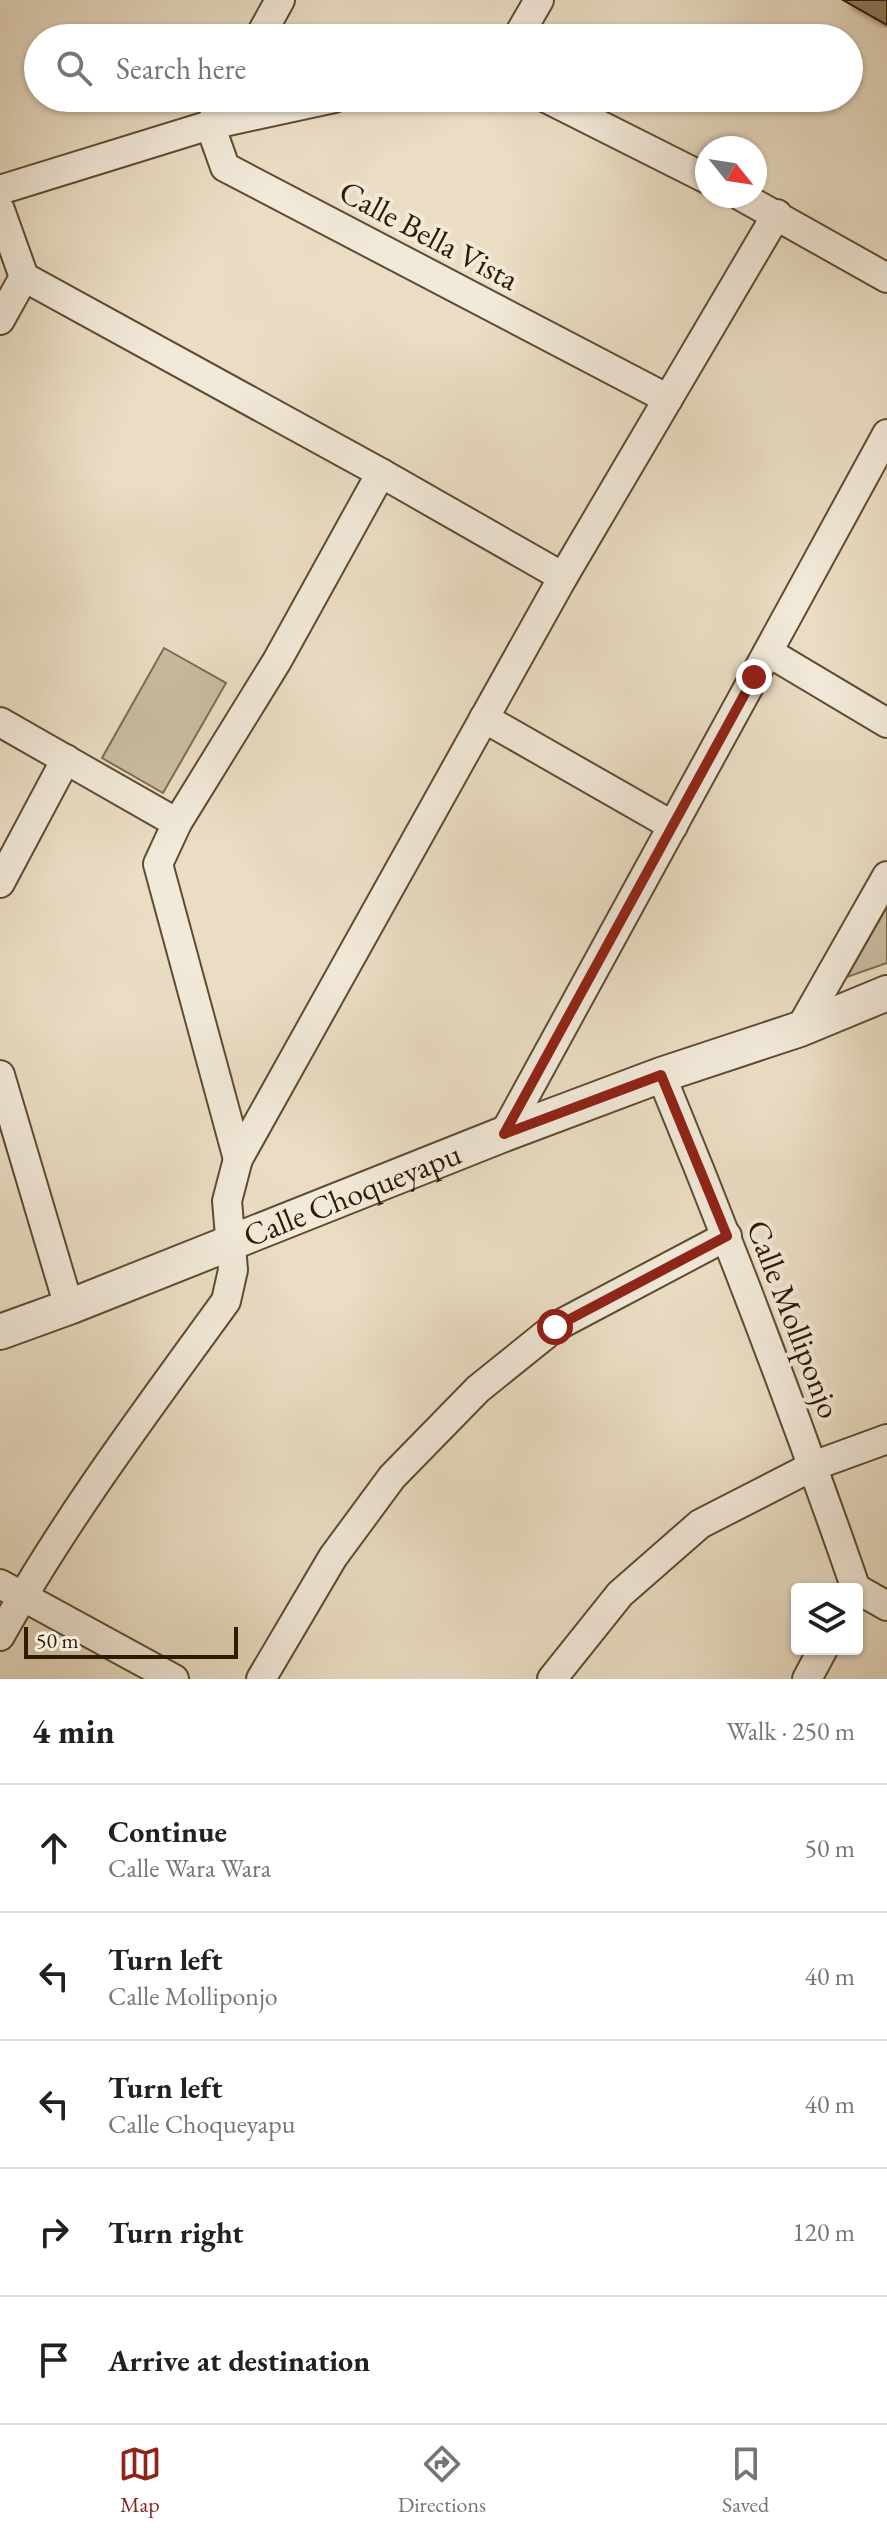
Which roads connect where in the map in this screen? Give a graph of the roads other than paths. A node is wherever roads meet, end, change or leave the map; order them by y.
1 (280, 0) edge
2 (539, 0) edge
3 (267, 24) edge
4 (525, 24) edge
5 (217, 112) edge
6 (270, 112) edge
7 (574, 112) edge
8 (210, 125) junction
9 (695, 173) edge
10 (0, 190) edge
11 (765, 208) edge
12 (0, 210) edge
13 (777, 214) junction
14 (24, 277) junction
15 (887, 278) edge
16 (0, 320) edge
17 (668, 399) junction
18 (887, 434) edge
19 (381, 473) junction
20 (563, 577) junction
21 (768, 652) junction
22 (484, 718) junction
23 (0, 722) edge
24 (887, 723) edge
25 (66, 759) junction
26 (177, 823) junction
27 (673, 826) junction
28 (887, 876) edge
29 (0, 883) edge
30 (887, 993) edge
31 (800, 1029) junction
32 (0, 1075) edge
33 (661, 1075) junction
34 (504, 1134) junction
35 (238, 1159) junction
36 (727, 1236) junction
37 (230, 1241) junction
38 (69, 1307) junction
39 (0, 1332) edge
40 (887, 1439) edge
41 (813, 1466) junction
42 (855, 1583) edge
43 (11, 1590) edge
44 (863, 1592) edge
45 (887, 1606) edge
46 (0, 1636) edge
47 (820, 1655) edge
48 (174, 1679) edge
49 (261, 1679) edge
50 (552, 1679) edge
51 (807, 1679) edge

1 - 3 street
2 - 4 street
5 - 8 street
6 - 8 street
7 - 9 street
8 - 10 street
8 - 17 street, Calle Bella Vista
11 - 13 street
12 - 14 street
13 - 15 street
13 - 17 street
14 - 16 street
14 - 19 street
17 - 20 street
18 - 21 street
19 - 20 street
19 - 26 street
20 - 22 street
21 - 24 street
21 - 27 street
22 - 27 street
22 - 35 street
23 - 25 street
25 - 26 street
25 - 29 street
26 - 35 street
27 - 34 street
28 - 31 street
30 - 31 street, Calle Choqueyapu
31 - 33 street, Calle Choqueyapu
32 - 38 street
33 - 34 street, Calle Choqueyapu
33 - 36 street, Calle Molliponjo
34 - 37 street, Calle Choqueyapu
35 - 37 street
36 - 41 street, Calle Molliponjo
36 - 49 street
37 - 38 street, Calle Choqueyapu
37 - 43 street
38 - 39 street, Calle Choqueyapu
40 - 41 street
41 - 42 street, Calle Molliponjo
41 - 50 street
43 - 46 street
43 - 48 street
44 - 45 street
47 - 51 street

